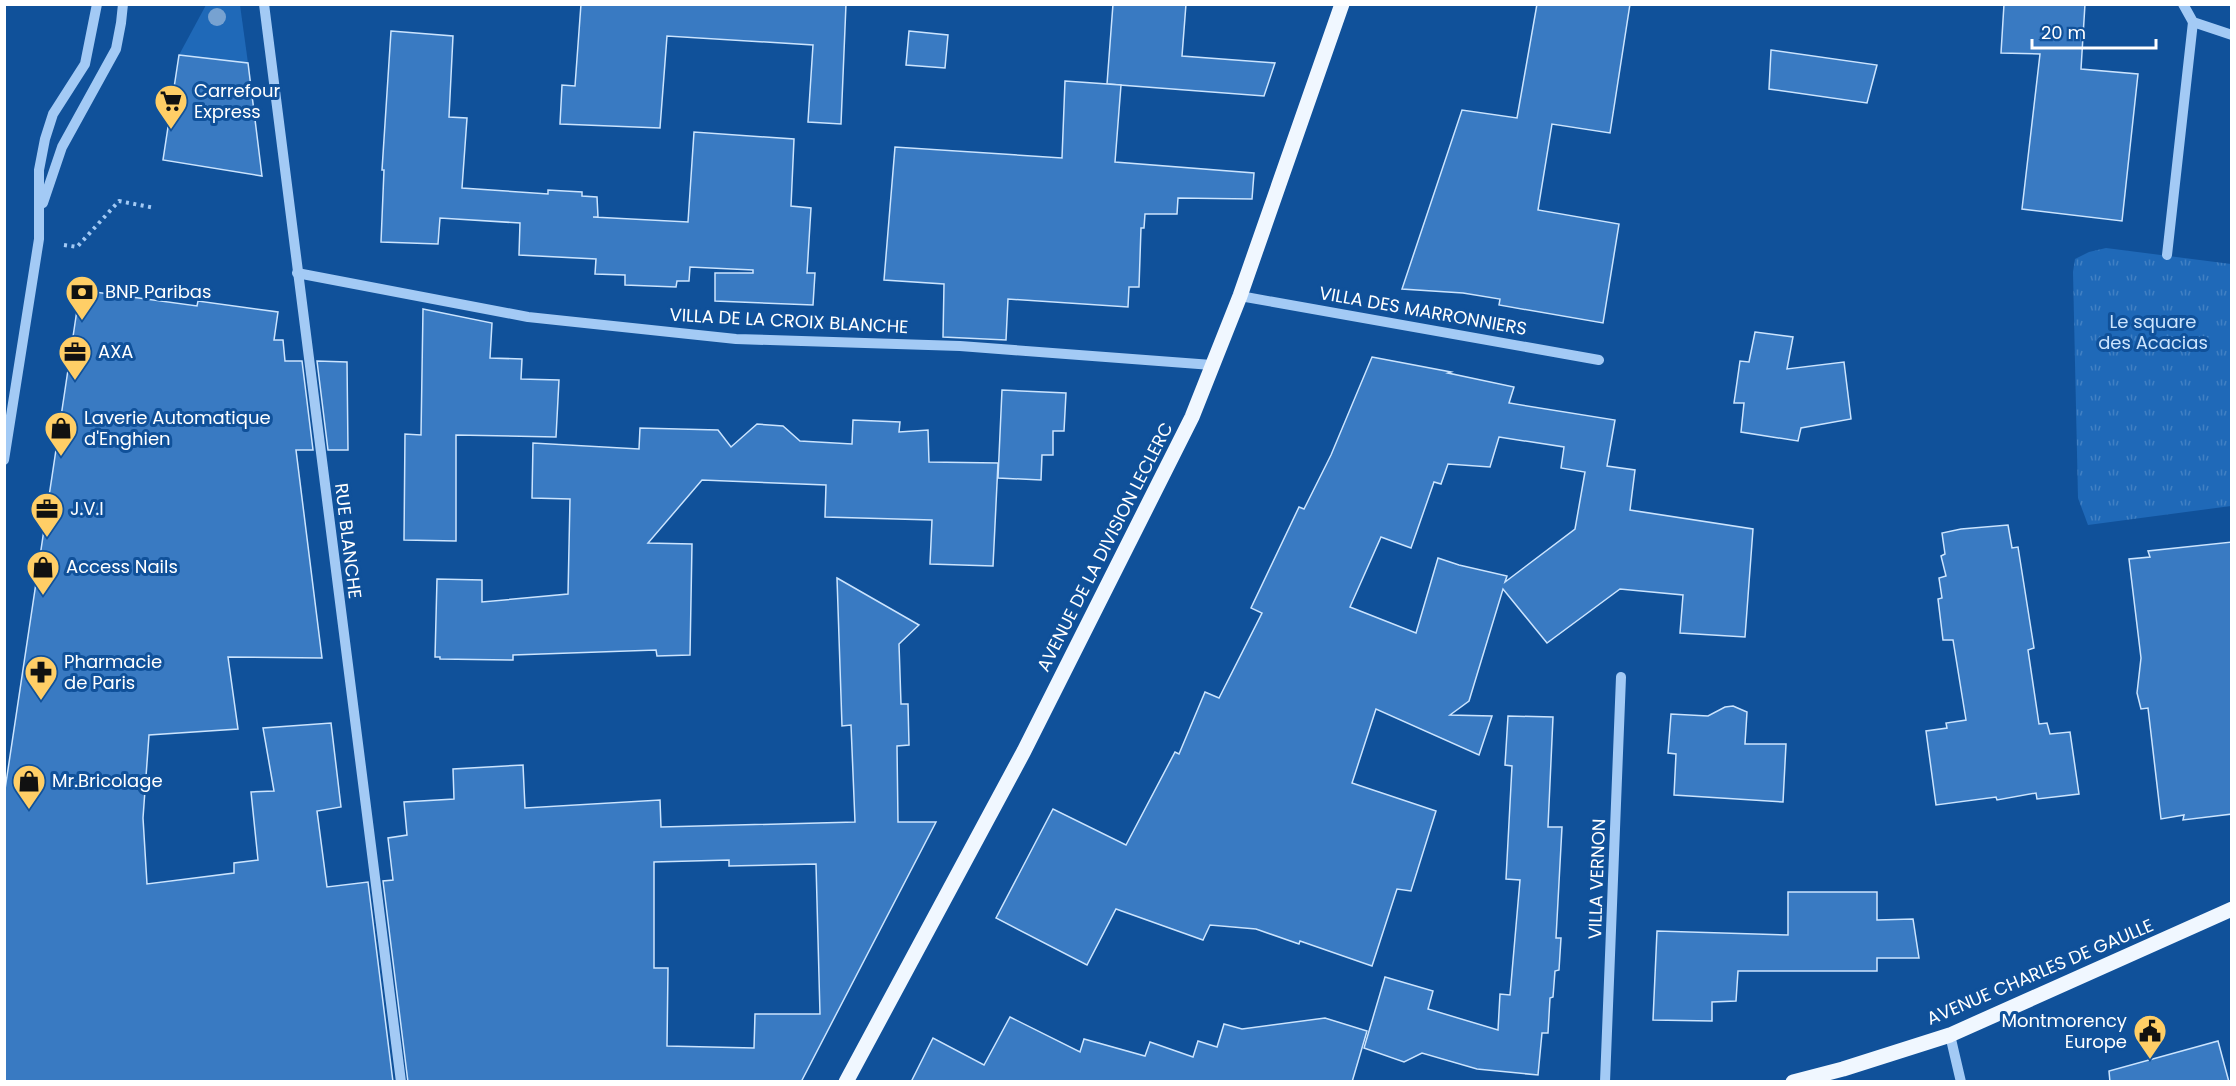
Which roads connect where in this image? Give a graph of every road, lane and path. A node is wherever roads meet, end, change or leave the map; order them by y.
1 (97, 4) edge
2 (123, 4) edge
3 (264, 4) edge
4 (1342, 4) edge
5 (2183, 4) edge
6 (2193, 22) junction
7 (2232, 35) edge
8 (155, 208) dead end
9 (40, 212) junction
10 (39, 239) junction
11 (2167, 255) dead end
12 (297, 273) junction
13 (1240, 296) junction
14 (1599, 360) dead end
15 (1212, 365) junction
16 (4, 460) edge
17 (1621, 677) dead end
18 (2232, 909) edge
19 (1950, 1035) junction
20 (401, 1082) edge
21 (846, 1082) edge
22 (1605, 1082) edge
23 (1793, 1082) edge
24 (1961, 1082) edge

1 - 9 street
2 - 9 street
3 - 12 street, RUE BLANCHE
4 - 13 main road, AVENUE DE LA DIVISION LECLERC
5 - 6 street
6 - 7 street
6 - 11 street
8 - 10 path
9 - 10 street
10 - 16 street
12 - 15 street, VILLA DE LA CROIX BLANCHE
12 - 20 street, RUE BLANCHE
13 - 14 street, VILLA DES MARRONNIERS
13 - 15 main road, AVENUE DE LA DIVISION LECLERC
15 - 21 main road, AVENUE DE LA DIVISION LECLERC
17 - 22 street, VILLA VERNON
18 - 19 main road, AVENUE CHARLES DE GAULLE
19 - 23 main road, AVENUE CHARLES DE GAULLE
19 - 24 street

